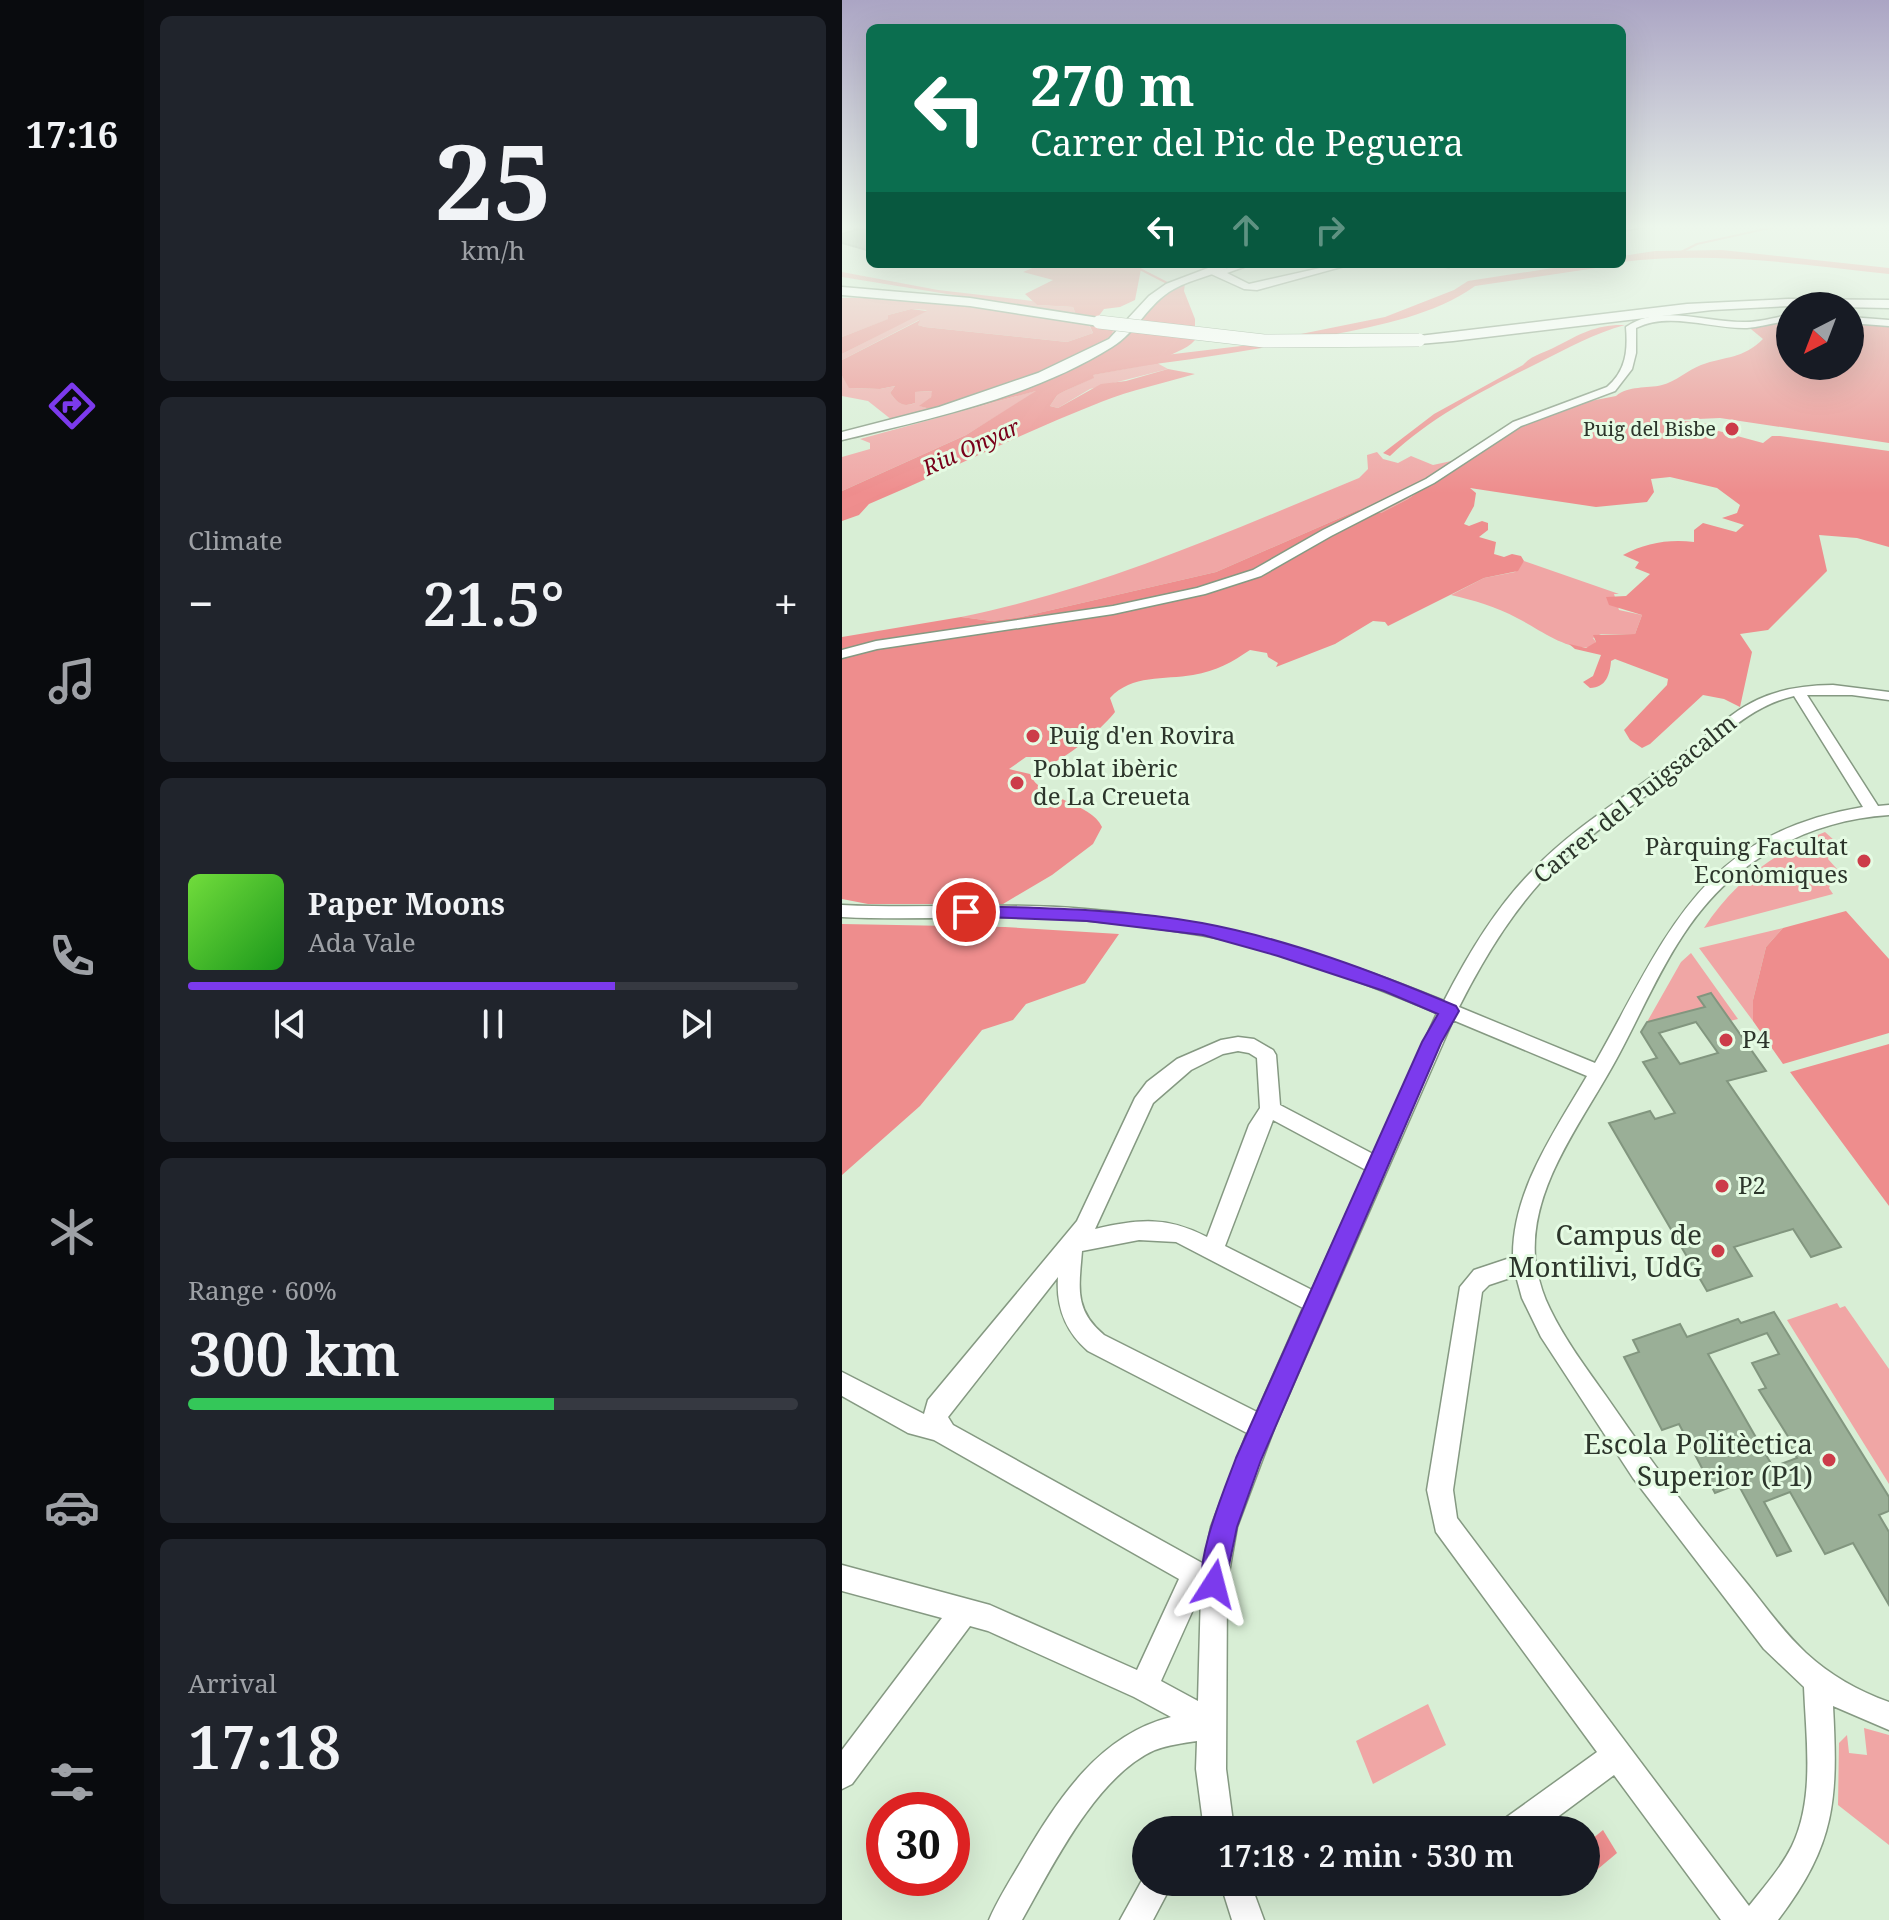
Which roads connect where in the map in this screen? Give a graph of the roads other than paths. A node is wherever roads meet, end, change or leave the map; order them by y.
1 (1052, 315) edge
2 (1139, 315) edge
3 (1651, 315) edge
4 (1776, 320) edge
5 (1864, 321) edge
6 (1889, 323) edge
7 (844, 434) edge
8 (842, 654) edge
9 (1798, 692) junction
10 (1889, 696) edge
11 (1881, 810) edge
12 (842, 911) edge
13 (1449, 1011) junction
14 (1599, 1073) junction
15 (1270, 1109) junction
16 (1378, 1167) junction
17 (1072, 1244) junction
18 (1213, 1250) junction
19 (1525, 1263) junction
20 (1317, 1304) junction
21 (842, 1383) edge
22 (1262, 1428) junction
23 (939, 1429) junction
24 (842, 1578) edge
25 (1204, 1579) junction
26 (964, 1611) junction
27 (1818, 1680) junction
28 (1144, 1687) junction
29 (1889, 1716) edge
30 (1212, 1724) junction
31 (1616, 1756) junction
32 (842, 1774) edge
33 (1213, 1816) edge
34 (1534, 1816) edge
35 (1150, 1896) edge
36 (1240, 1896) edge
37 (1005, 1920) edge
38 (1136, 1920) edge
39 (1248, 1920) edge
40 (1740, 1920) edge
41 (1758, 1920) edge

1 - 3 highway, bridge
2 - 7 main road
4 - 8 street
5 - 6 street
9 - 10 street, Carrer del Puigsacalm
9 - 11 street
9 - 13 street, Carrer del Puigsacalm
11 - 14 street
12 - 13 street
13 - 14 street
13 - 16 street, Carrer del Puigsacalm
14 - 19 street
15 - 16 street
15 - 17 street
15 - 18 street
16 - 20 street, Carrer del Puigsacalm
17 - 18 street
17 - 22 street
17 - 23 street
18 - 20 street
19 - 27 street
19 - 31 street
20 - 22 street, Carrer del Puigsacalm
21 - 23 street
22 - 25 street, Carrer del Puigsacalm
23 - 25 street
24 - 26 street
25 - 28 street
25 - 30 street, Carrer del Puigsacalm
26 - 28 street
26 - 32 street
27 - 29 street
27 - 41 street
28 - 30 street
30 - 33 street, Carrer del Puigsacalm
30 - 37 street
31 - 34 street
31 - 40 street
35 - 38 street
36 - 39 street

